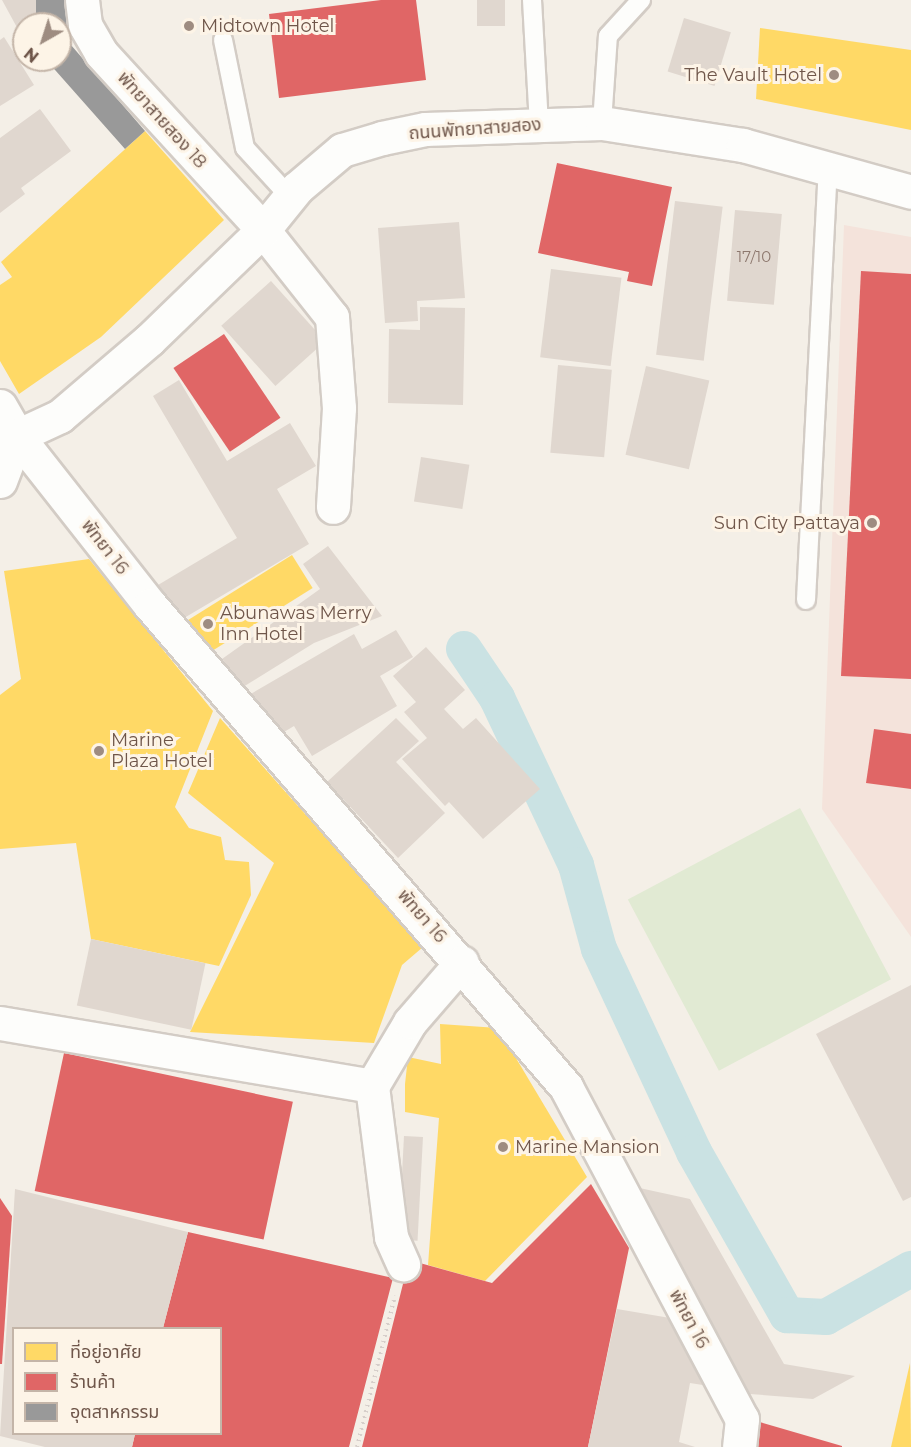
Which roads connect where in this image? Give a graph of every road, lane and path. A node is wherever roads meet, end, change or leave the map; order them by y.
1 (82, 0) edge
2 (532, 0) edge
3 (641, 0) edge
4 (223, 40) dead end
5 (602, 123) junction
6 (539, 124) junction
7 (828, 168) junction
8 (911, 192) edge
9 (290, 197) junction
10 (262, 230) junction
11 (0, 406) edge
12 (9, 437) edge
13 (0, 480) edge
14 (333, 507) dead end
15 (806, 600) dead end
16 (462, 962) junction
17 (0, 1023) edge
18 (372, 1086) junction
19 (403, 1264) joint
20 (357, 1447) edge
21 (739, 1447) edge

1 - 10 street, พัทยาสายสอง 18
2 - 6 lane
3 - 5 lane
4 - 9 lane
5 - 6 street, ถนนพัทยาสายสอง
5 - 7 street, ถนนพัทยาสายสอง
6 - 9 street, ถนนพัทยาสายสอง
7 - 8 street, ถนนพัทยาสายสอง
7 - 15 lane
9 - 10 street, ถนนพัทยาสายสอง
10 - 12 street, ถนนพัทยาสายสอง
10 - 14 street, พัทยาสายสอง 18
11 - 12 street, พัทยา 16
12 - 13 street
12 - 16 street, พัทยา 16
16 - 18 street
16 - 21 street, พัทยา 16
17 - 18 street
18 - 19 street
19 - 20 path

